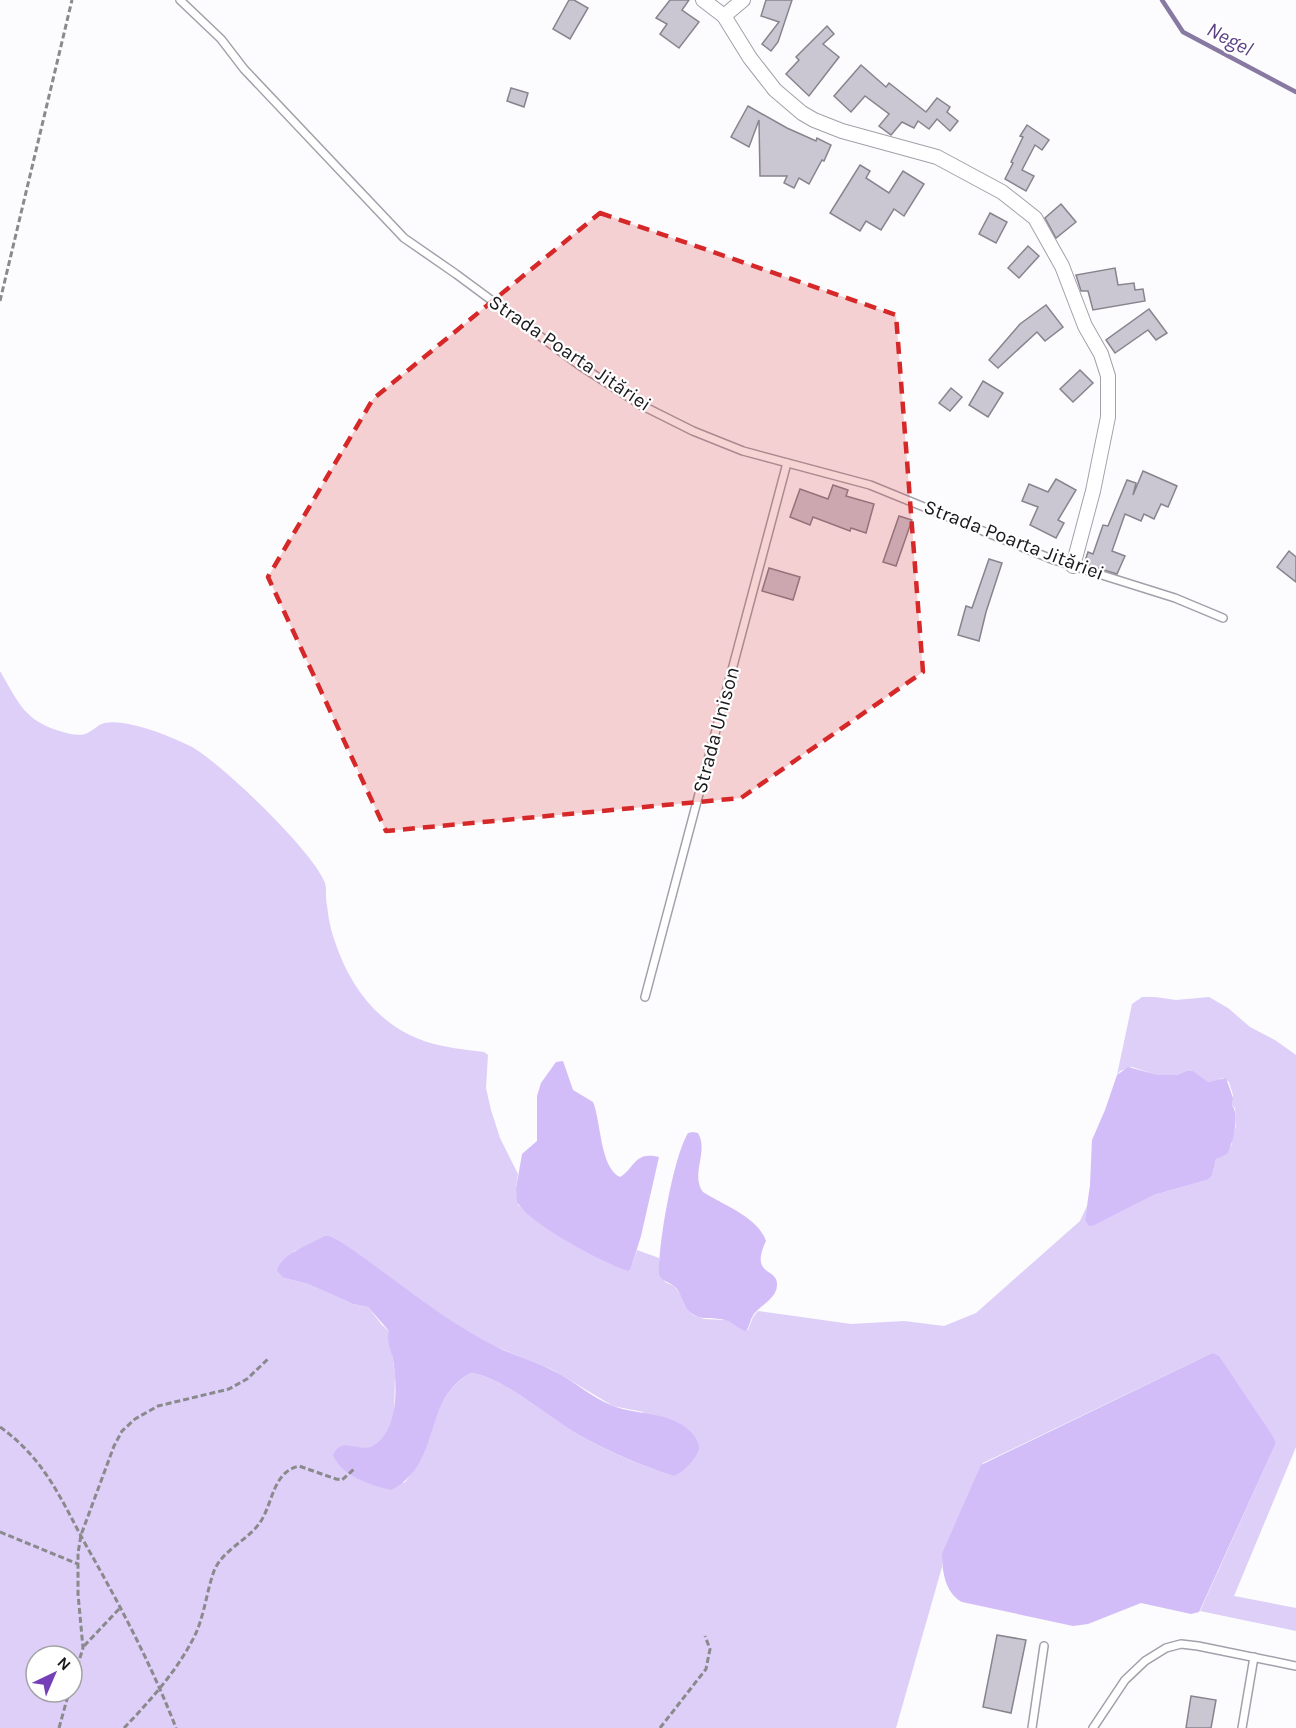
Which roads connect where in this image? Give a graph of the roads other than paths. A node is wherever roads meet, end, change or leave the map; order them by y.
1 (180, 0) edge
2 (703, 0) edge
3 (743, 0) edge
4 (724, 16) junction
5 (787, 463) junction
6 (1073, 566) junction
7 (1223, 618) dead end
8 (645, 997) dead end
9 (1044, 1646) dead end
10 (1254, 1657) junction
11 (1296, 1666) edge
12 (1032, 1728) edge
13 (1093, 1728) edge
14 (1242, 1728) edge

1 - 5 lane, Strada Poarta Jităriei
2 - 4 street
3 - 4 street
4 - 6 street
5 - 6 lane, Strada Poarta Jităriei
5 - 8 lane, Strada Unison
6 - 7 lane, Strada Poarta Jităriei
9 - 12 lane
10 - 11 lane
10 - 13 lane
10 - 14 lane

